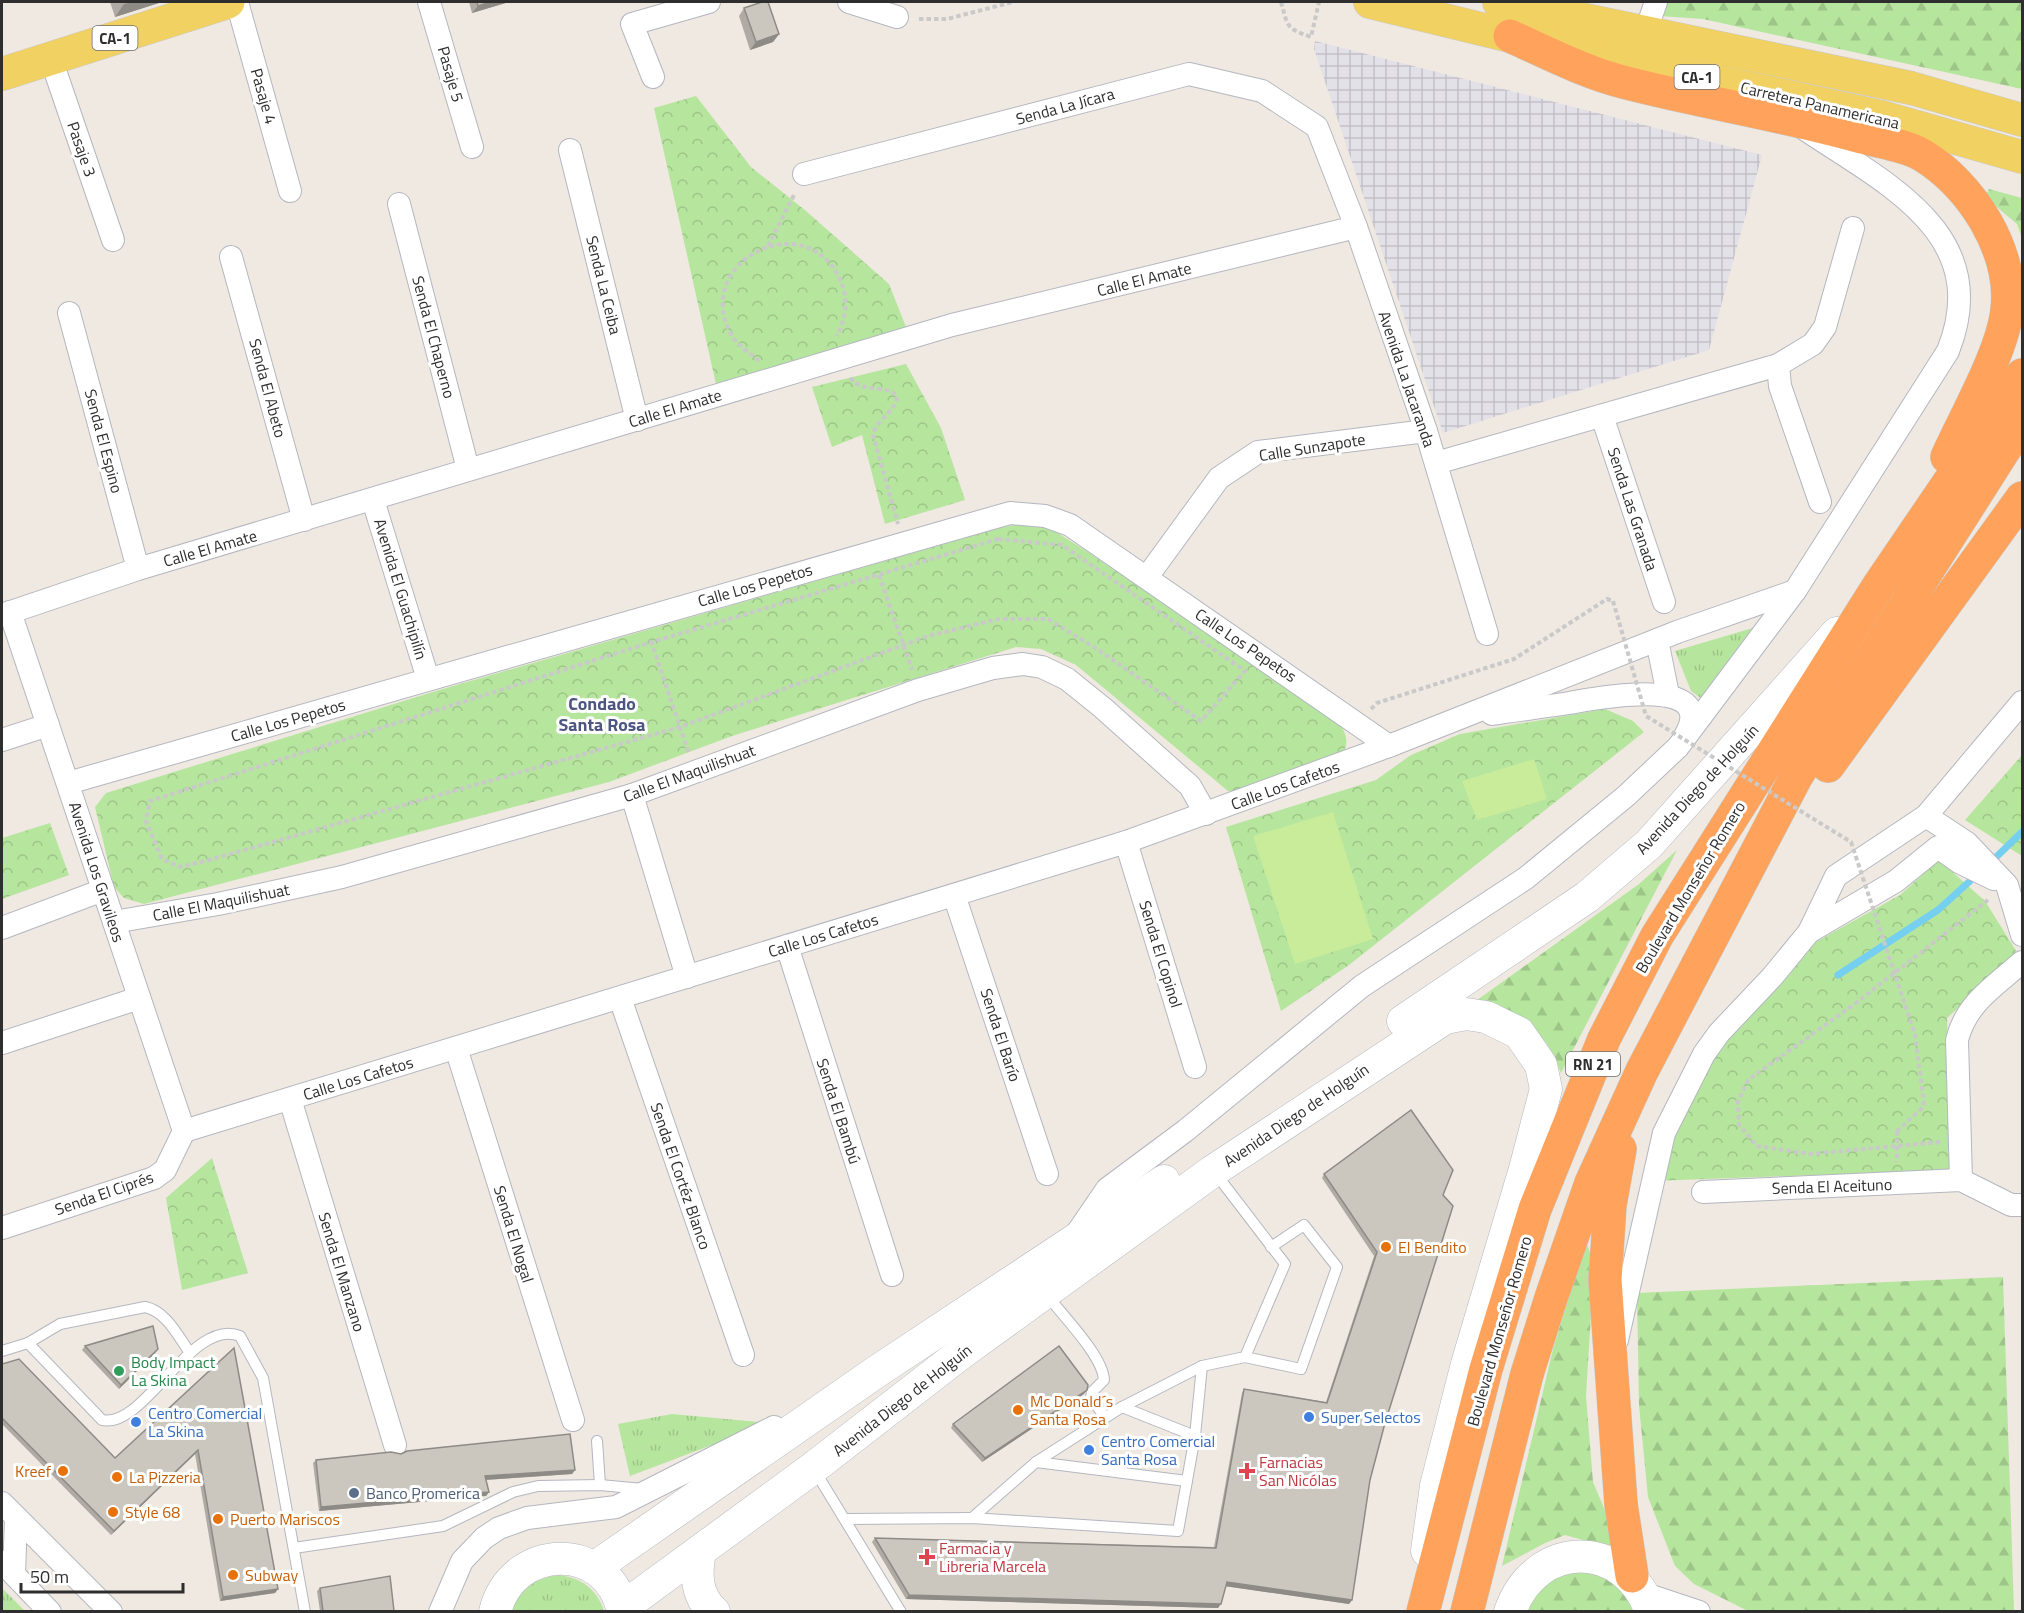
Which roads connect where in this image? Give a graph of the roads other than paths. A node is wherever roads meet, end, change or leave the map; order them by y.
1 (228, 2) edge
2 (237, 2) edge
3 (429, 2) edge
4 (709, 2) edge
5 (849, 2) edge
6 (1370, 2) edge
7 (1499, 2) edge
8 (1656, 2) edge
9 (897, 17) road end
10 (1645, 33) junction
11 (1510, 36) junction
12 (51, 59) junction
13 (2, 74) edge
14 (653, 77) dead end
15 (1786, 117) junction
16 (2022, 120) edge
17 (1317, 127) joint
18 (472, 147) dead end
19 (570, 150) dead end
20 (2022, 157) edge
21 (804, 174) road end
22 (290, 190) dead end
23 (399, 204) dead end
24 (1356, 227) junction
25 (1853, 228) dead end
26 (113, 240) dead end
27 (231, 256) dead end
28 (69, 313) dead end
29 (1778, 365) junction
30 (2022, 375) edge
31 (1602, 416) junction
32 (637, 420) junction
33 (2022, 422) edge
34 (1426, 431) junction
35 (1436, 463) junction
36 (468, 470) junction
37 (2022, 498) edge
38 (373, 500) junction
39 (1820, 502) dead end
40 (304, 520) junction
41 (1912, 535) junction
42 (138, 569) junction
43 (1147, 577) junction
44 (1879, 585) junction
45 (1795, 591) junction
46 (1664, 602) dead end
47 (6, 613) edge
48 (1487, 634) dead end
49 (1657, 640) junction
50 (428, 679) junction
51 (1668, 695) junction
52 (2022, 702) edge
53 (1455, 719) junction
54 (48, 725) junction
55 (2, 740) edge
56 (1389, 746) junction
57 (1678, 747) junction
58 (68, 783) junction
59 (632, 795) junction
60 (1206, 814) junction
61 (1926, 816) junction
62 (1126, 842) junction
63 (2007, 885) junction
64 (104, 890) junction
65 (954, 895) junction
66 (114, 922) junction
67 (2, 928) edge
68 (1716, 928) junction
69 (1809, 932) junction
70 (2022, 935) edge
71 (787, 946) junction
72 (2022, 962) edge
73 (687, 977) junction
74 (139, 998) junction
75 (620, 998) junction
76 (2, 1043) edge
77 (456, 1048) junction
78 (1196, 1067) dead end
79 (1642, 1071) junction
80 (290, 1099) junction
81 (184, 1131) junction
82 (1213, 1171) junction
83 (1047, 1174) dead end
84 (1961, 1180) junction
85 (1703, 1192) dead end
86 (2022, 1205) edge
87 (2, 1228) edge
88 (1071, 1243) junction
89 (1271, 1246) junction
90 (892, 1275) dead end
91 (1045, 1293) junction
92 (28, 1343) junction
93 (2, 1351) edge
94 (190, 1353) junction
95 (743, 1355) dead end
96 (1245, 1357) junction
97 (1612, 1365) junction
98 (1202, 1366) junction
99 (876, 1372) junction
100 (1122, 1407) junction
101 (1105, 1418) junction
102 (573, 1420) dead end
103 (1194, 1436) junction
104 (597, 1441) dead end
105 (395, 1444) dead end
106 (1036, 1462) junction
107 (813, 1468) junction
108 (1187, 1481) junction
109 (600, 1485) junction
110 (652, 1490) junction
111 (9, 1511) edge
112 (972, 1518) junction
113 (846, 1519) junction
114 (294, 1548) junction
115 (700, 1551) junction
116 (8, 1568) edge
117 (594, 1568) junction
118 (1643, 1594) edge
119 (1426, 1598) edge
120 (1492, 1605) edge
121 (623, 1610) edge
122 (50, 1611) edge
123 (111, 1611) edge
124 (305, 1611) edge
125 (440, 1611) edge
126 (495, 1611) edge
127 (714, 1611) edge
128 (901, 1611) edge
129 (1700, 1611) edge

1 - 12 main road, CA-1
2 - 22 street, Pasaje 4
3 - 18 street, Pasaje 5
4 - 14 street
5 - 9 street
6 - 11 main road, Carretera Panamericana / CA-1
7 - 10 main road, Carretera Panamericana / CA-1
8 - 10 street
10 - 16 main road, Carretera Panamericana / CA-1
11 - 15 highway
11 - 20 main road, Carretera Panamericana / CA-1
12 - 13 main road, CA-1
12 - 26 street, Pasaje 3
15 - 41 highway
15 - 45 street
17 - 21 street, Senda La Jícara
17 - 24 street, Avenida La Jacaranda
19 - 32 street, Senda La Ceiba
23 - 36 street, Senda El Chaperno
24 - 32 street, Calle El Amate
24 - 34 street, Avenida La Jacaranda
25 - 29 street
27 - 40 street, Senda El Abeto
28 - 42 street, Senda El Espino
29 - 31 street
29 - 39 street
30 - 41 highway
31 - 35 street
31 - 46 street, Senda Las Granada
32 - 36 street, Calle El Amate
33 - 68 highway
34 - 35 street, Avenida La Jacaranda
34 - 43 street, Calle Sunzapote
35 - 48 street, Avenida La Jacaranda
36 - 38 street, Calle El Amate
37 - 68 highway
38 - 40 street, Calle El Amate
38 - 50 street, Avenida El Guachipilín
40 - 42 street, Calle El Amate
41 - 44 highway, Boulevard Monseñor Romero / RN 21
42 - 47 street, Calle El Amate
43 - 50 street, Calle Los Pepetos
43 - 56 street, Calle Los Pepetos
44 - 88 street, Avenida Diego de Holguín
44 - 119 highway, Boulevard Monseñor Romero / RN 21
45 - 49 street, Calle Los Cafetos
45 - 57 street
47 - 54 street, Avenida Los Gravileos
49 - 51 street
49 - 53 street, Calle Los Cafetos
50 - 58 street, Calle Los Pepetos
51 - 53 street, Calle Los Cafetos
51 - 57 street
52 - 61 street
53 - 56 street, Calle Los Cafetos
54 - 55 street
54 - 58 street, Avenida Los Gravileos
56 - 60 street, Calle Los Cafetos
57 - 88 street
58 - 64 street, Avenida Los Gravileos
59 - 60 street, Calle El Maquilishuat
59 - 66 street, Calle El Maquilishuat
59 - 73 street
60 - 62 street, Calle Los Cafetos
61 - 63 street
61 - 69 street
62 - 65 street, Calle Los Cafetos
62 - 78 street, Senda El Copinol
63 - 69 street
63 - 70 street
64 - 66 street, Avenida Los Gravileos
64 - 67 street
65 - 71 street, Calle Los Cafetos
65 - 83 street, Senda El Barío
66 - 74 street, Avenida Los Gravileos
68 - 79 highway, RN 21
69 - 97 street
71 - 73 street, Calle Los Cafetos
71 - 90 street, Senda El Bambú
72 - 84 street
73 - 75 street, Calle Los Cafetos
74 - 76 street
74 - 81 street, Avenida Los Gravileos
75 - 77 street, Calle Los Cafetos
75 - 95 street, Senda El Cortéz Blanco
77 - 80 street, Calle Los Cafetos
77 - 102 street, Senda El Nogal
79 - 97 highway
79 - 120 highway, RN 21
80 - 81 street, Calle Los Cafetos
80 - 105 street, Senda El Manzano
81 - 87 street, Senda El Ciprés
82 - 89 lane
82 - 91 street, Avenida Diego de Holguín
82 - 119 street, Avenida Diego de Holguín
84 - 85 street, Senda El Aceituno
84 - 86 street
88 - 99 street, Avenida Diego de Holguín
89 - 96 lane
89 - 96 lane
91 - 101 lane
91 - 107 street, Avenida Diego de Holguín
92 - 93 lane
92 - 94 lane
92 - 94 lane
94 - 114 lane
96 - 98 lane
97 - 118 highway
98 - 100 lane
98 - 103 lane
99 - 110 street
99 - 117 street, Avenida Diego de Holguín
100 - 101 lane
100 - 103 lane
101 - 106 lane
103 - 108 lane
104 - 109 lane
106 - 108 lane
106 - 112 lane
107 - 113 lane
107 - 115 street, Avenida Diego de Holguín
108 - 112 lane
109 - 110 lane
109 - 114 lane
110 - 125 street
111 - 116 street
111 - 123 street
112 - 113 lane
113 - 128 lane
114 - 124 lane
115 - 121 street, Avenida Diego de Holguín
115 - 127 street
116 - 122 street
117 - 121 street
117 - 126 street
118 - 120 street
118 - 129 street

